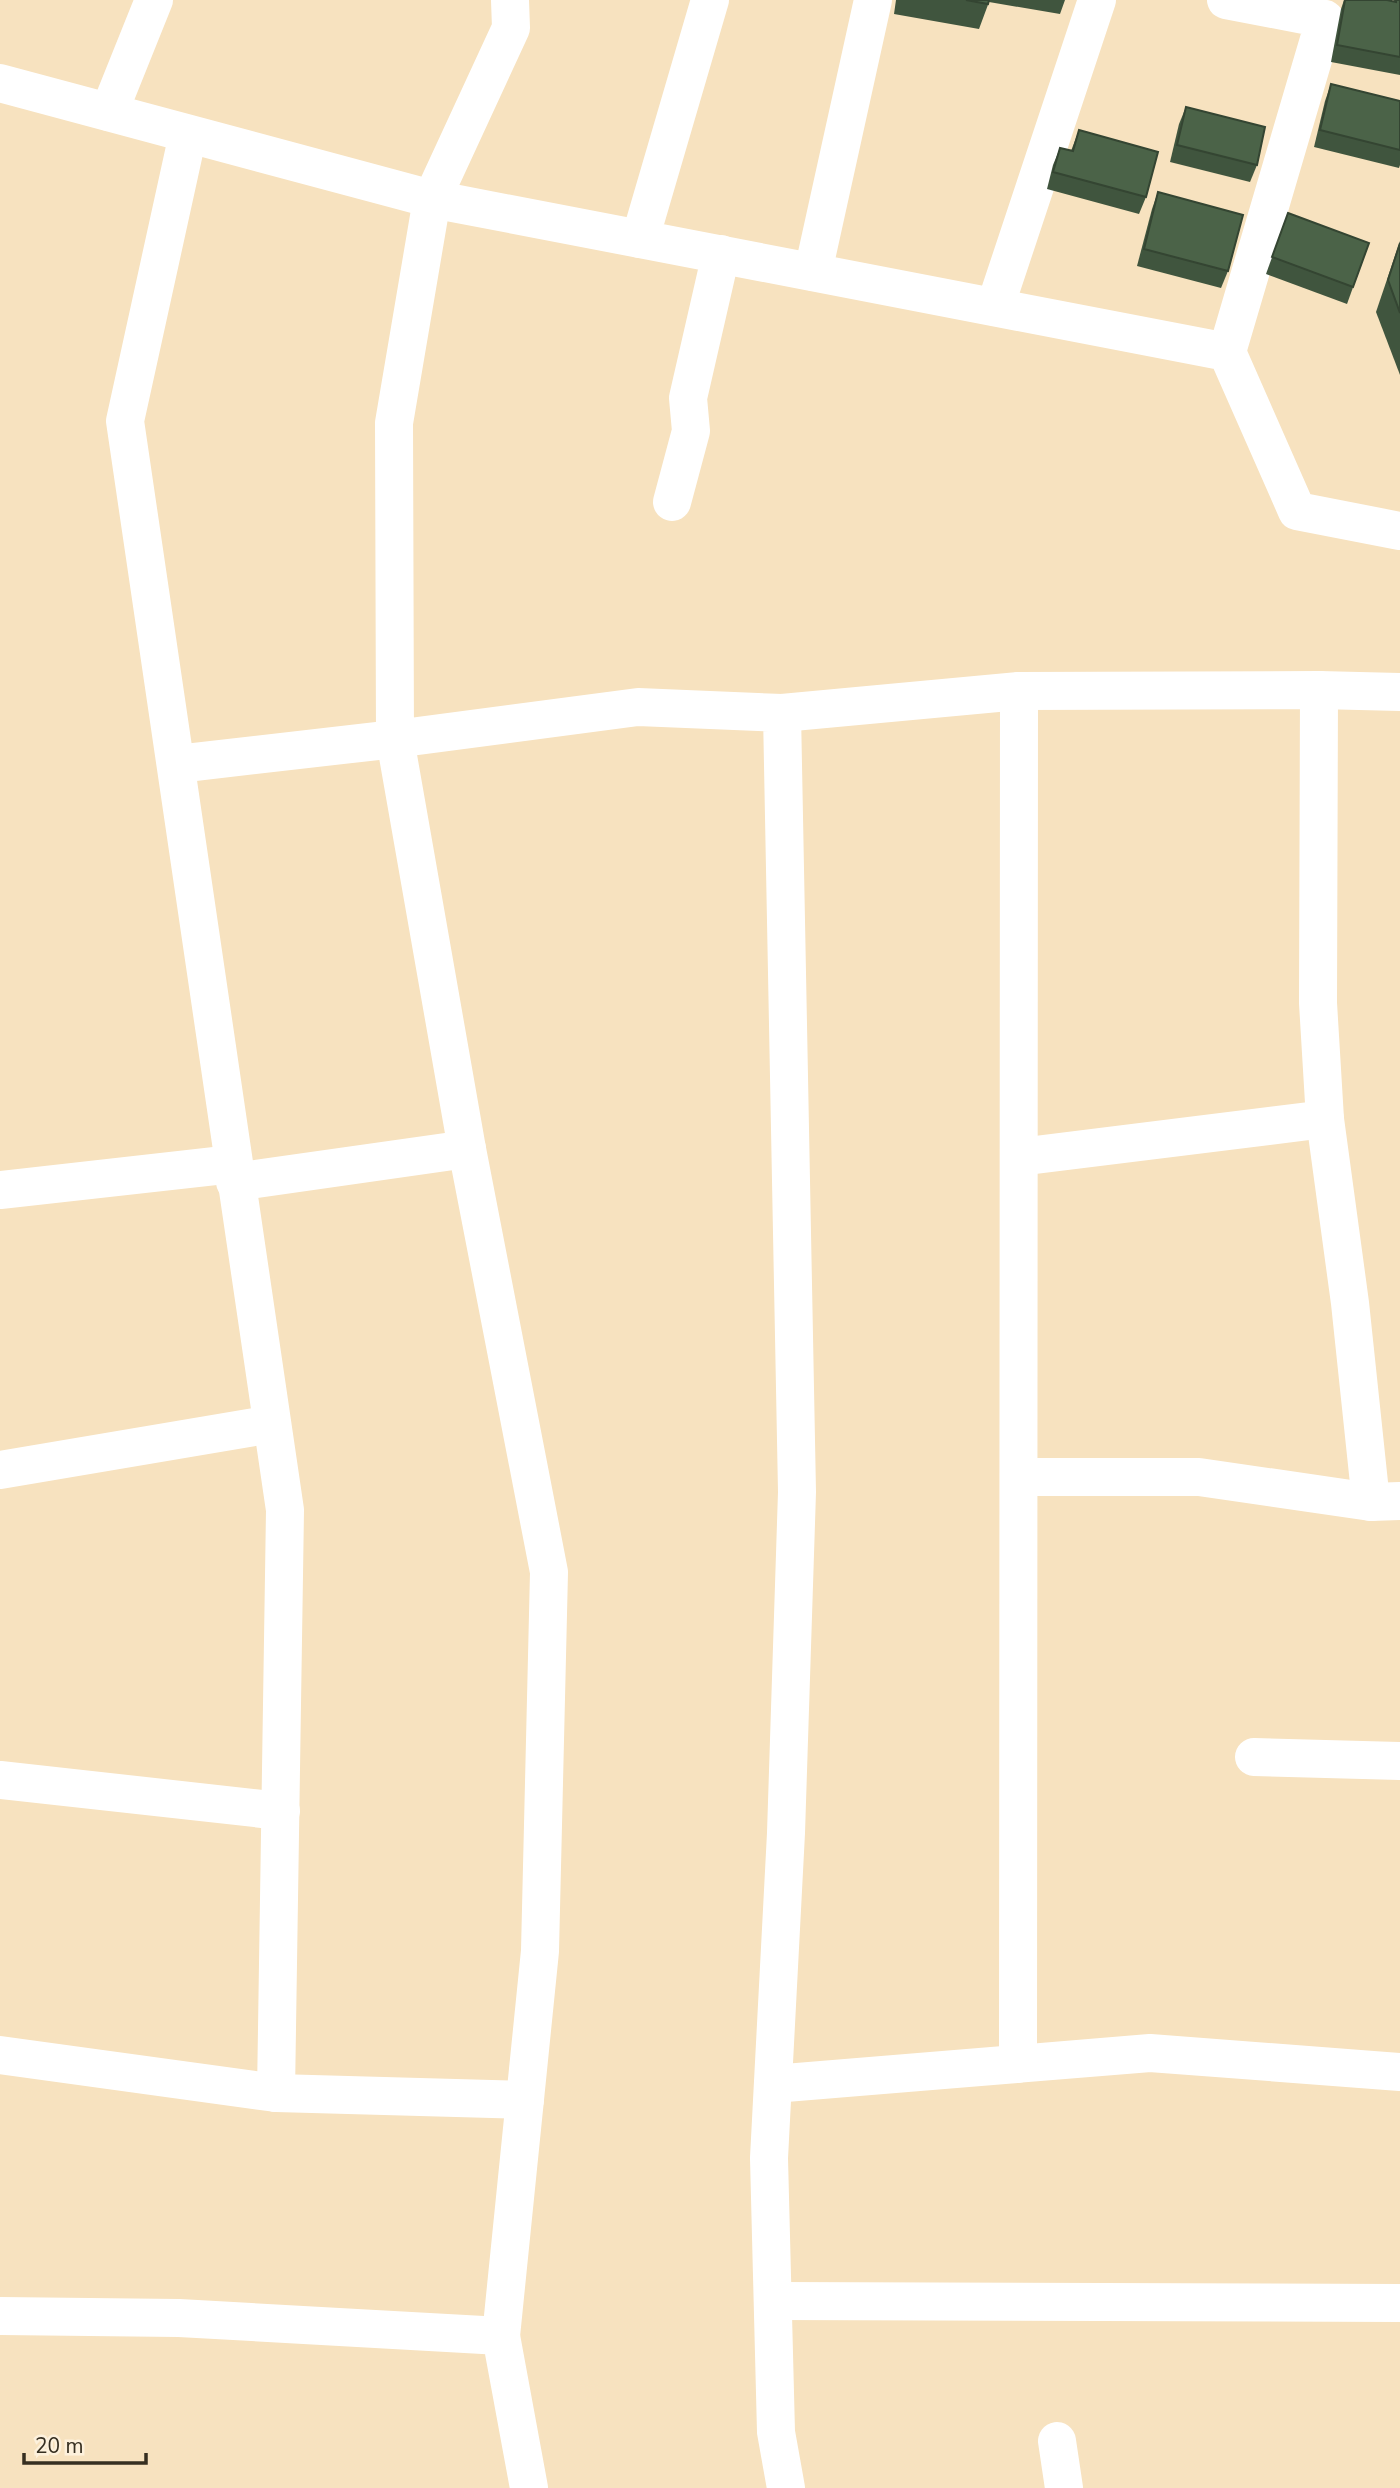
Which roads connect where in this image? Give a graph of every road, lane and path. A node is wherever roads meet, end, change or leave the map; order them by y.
1 (154, 0) edge
2 (510, 0) edge
3 (710, 0) edge
4 (873, 0) edge
5 (1097, 0) edge
6 (1226, 0) edge
7 (0, 83) edge
8 (109, 113) junction
9 (188, 134) junction
10 (432, 199) junction
11 (640, 239) junction
12 (721, 254) junction
13 (813, 272) junction
14 (995, 307) junction
15 (1227, 352) junction
16 (672, 502) dead end
17 (1400, 531) edge
18 (1320, 690) junction
19 (1019, 691) junction
20 (1400, 692) edge
21 (782, 713) junction
22 (395, 739) junction
23 (177, 764) junction
24 (1325, 1119) junction
25 (467, 1149) junction
26 (1019, 1157) junction
27 (234, 1173) junction
28 (1, 1183) edge
29 (272, 1424) junction
30 (0, 1470) edge
31 (1019, 1477) junction
32 (1385, 1501) edge
33 (1254, 1756) dead end
34 (1400, 1761) edge
35 (0, 1780) edge
36 (281, 1811) junction
37 (0, 2055) edge
38 (1018, 2064) junction
39 (1400, 2072) edge
40 (773, 2084) junction
41 (276, 2093) junction
42 (525, 2100) junction
43 (773, 2301) junction
44 (1400, 2303) edge
45 (0, 2316) edge
46 (501, 2336) junction
47 (1057, 2441) dead end
48 (530, 2488) edge
49 (786, 2488) edge
50 (1064, 2488) edge

1 - 8 street
2 - 10 street
3 - 11 street
4 - 13 street
5 - 14 street
6 - 15 street
7 - 8 street
8 - 9 street
9 - 10 street
9 - 23 street
10 - 11 street
10 - 22 street
11 - 12 street
12 - 13 street
12 - 16 street
13 - 14 street
14 - 15 street
15 - 17 street
18 - 19 street
18 - 20 street
18 - 24 street
19 - 21 street
19 - 26 street
21 - 22 street
21 - 40 street
22 - 23 street
22 - 25 street
23 - 27 street
24 - 26 street
24 - 32 street
25 - 27 street
25 - 42 street
26 - 31 street
27 - 28 street
27 - 29 street
29 - 30 street
29 - 36 street
31 - 32 street
31 - 38 street
33 - 34 street
35 - 36 street
36 - 41 street
37 - 41 street
38 - 39 street
38 - 40 street
40 - 43 street
41 - 42 street
42 - 46 street
43 - 44 street
43 - 49 street
45 - 46 street
46 - 48 street
47 - 50 street

